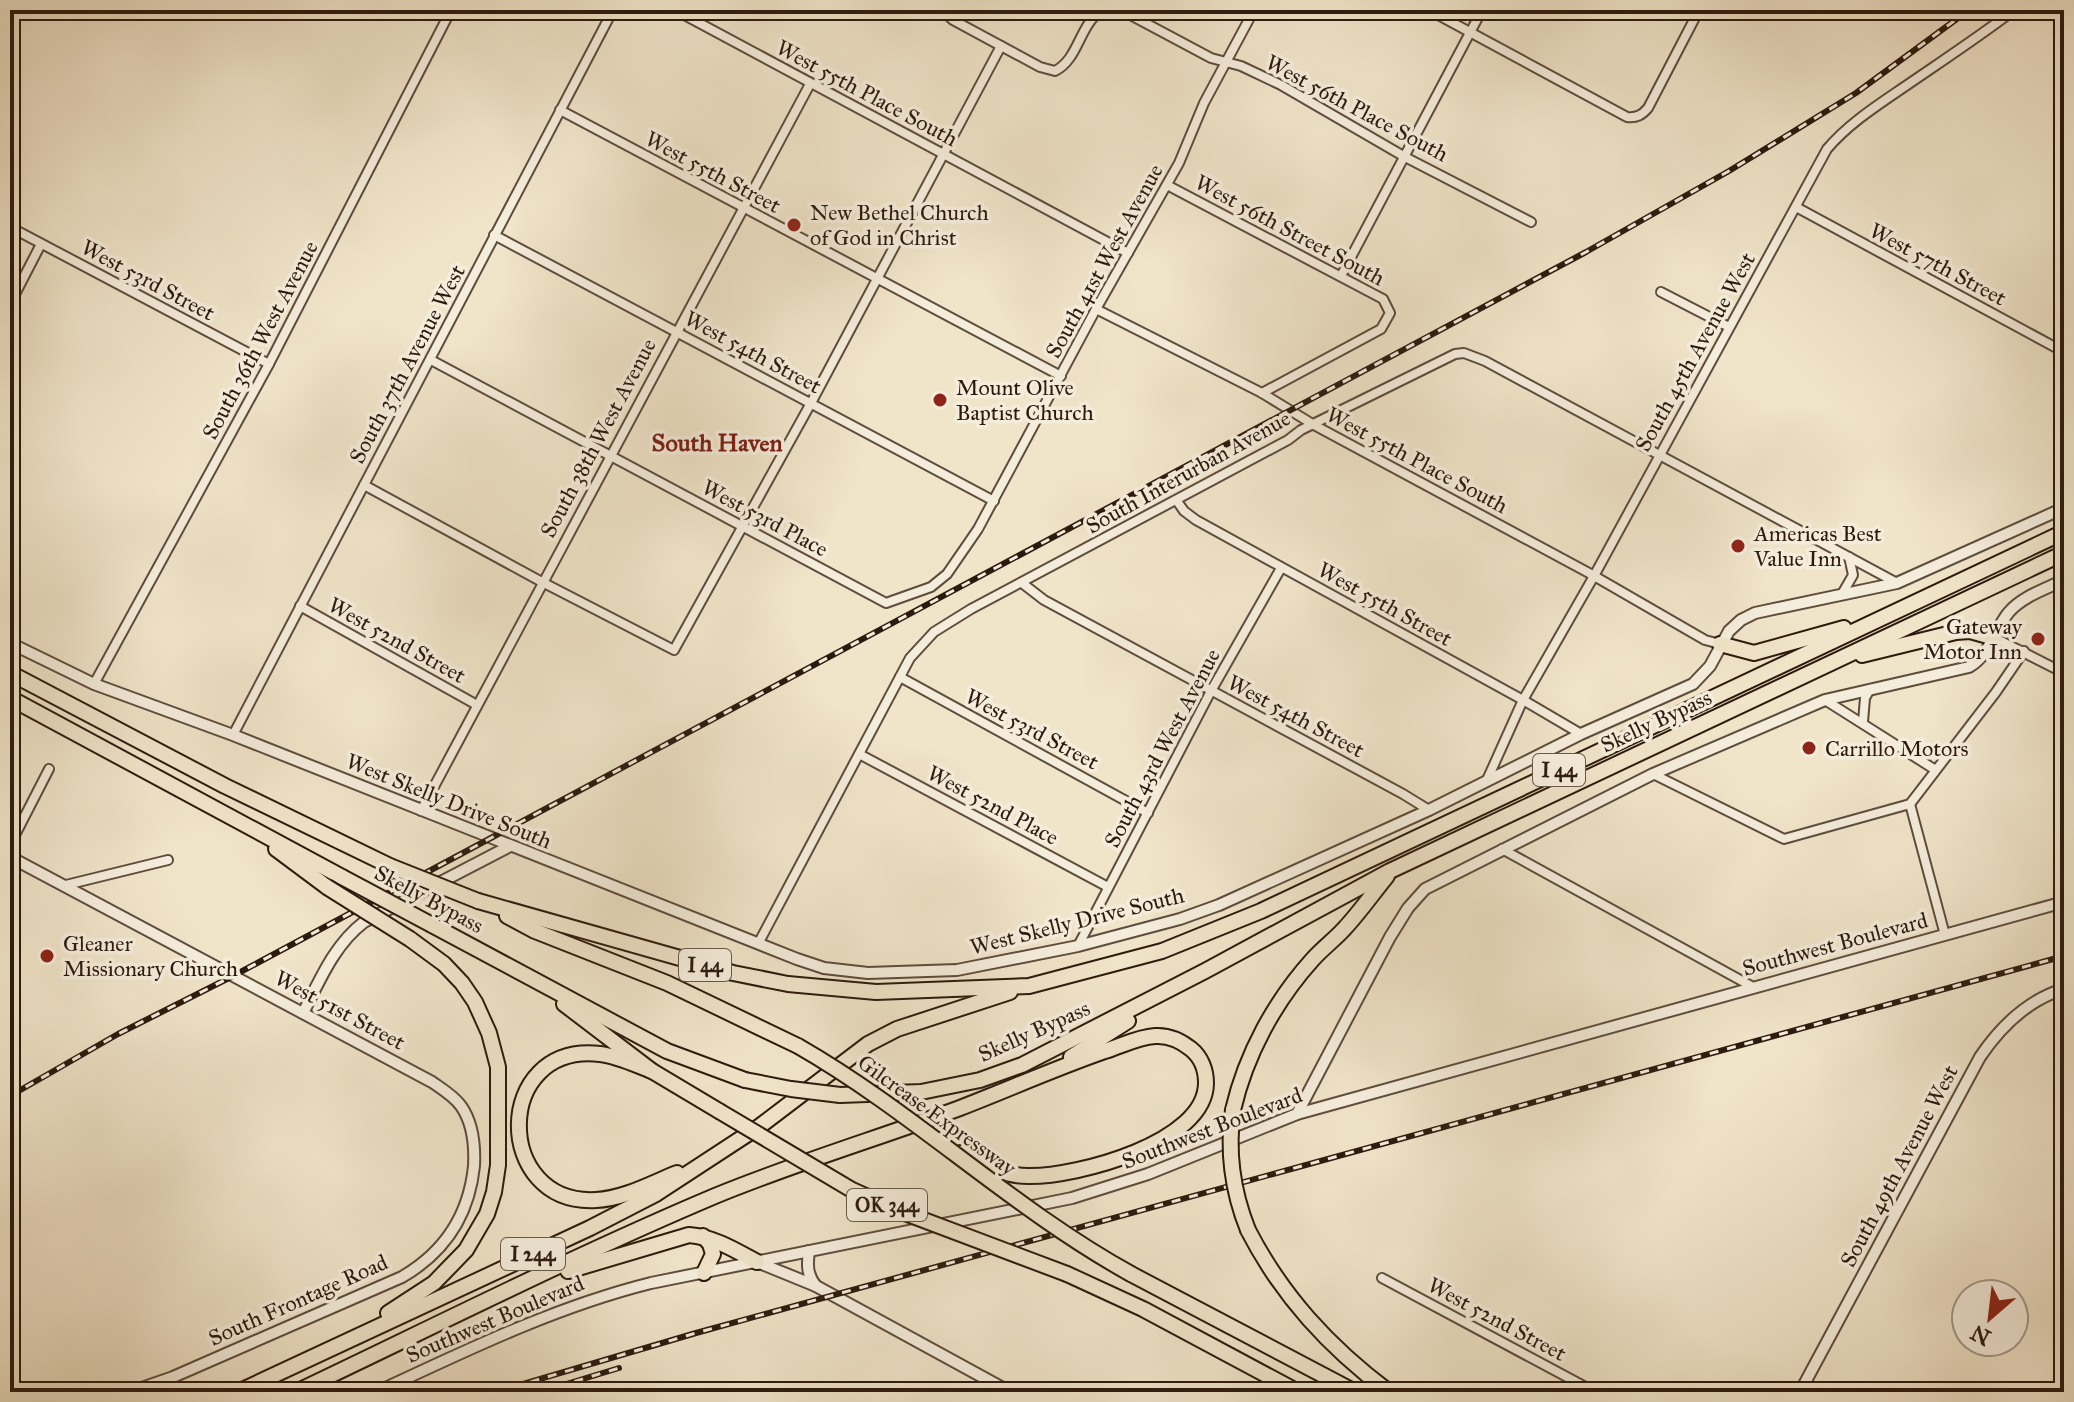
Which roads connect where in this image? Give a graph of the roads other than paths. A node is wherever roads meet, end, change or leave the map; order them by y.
1 (451, 10) edge
2 (613, 10) edge
3 (675, 10) edge
4 (942, 10) edge
5 (1103, 10) edge
6 (1121, 10) edge
7 (1254, 10) edge
8 (1429, 10) edge
9 (1482, 10) edge
10 (1699, 10) edge
11 (2014, 10) edge
12 (1470, 32) junction
13 (1001, 46) junction
14 (1225, 63) junction
15 (810, 84) junction
16 (560, 110) junction
17 (944, 155) junction
18 (1405, 157) junction
19 (1167, 185) junction
20 (1796, 207) junction
21 (742, 208) junction
22 (1531, 222) dead end
23 (10, 227) edge
24 (494, 235) junction
25 (41, 244) junction
26 (1128, 253) junction
27 (1341, 276) junction
28 (876, 280) junction
29 (1661, 292) dead end
30 (10, 304) edge
31 (1096, 309) junction
32 (1729, 327) junction
33 (676, 331) junction
34 (2064, 352) edge
35 (431, 360) junction
36 (269, 364) junction
37 (1061, 376) junction
38 (1262, 393) junction
39 (811, 403) junction
40 (1314, 425) junction
41 (610, 455) junction
42 (1659, 455) junction
43 (364, 485) junction
44 (994, 501) junction
45 (1177, 501) junction
46 (2064, 508) edge
47 (743, 528) junction
48 (2064, 532) edge
49 (2064, 553) edge
50 (1848, 556) junction
51 (1281, 568) junction
52 (1594, 576) junction
53 (2064, 580) edge
54 (542, 582) junction
55 (1022, 583) junction
56 (1897, 583) junction
57 (1842, 594) junction
58 (915, 595) joint
59 (300, 606) junction
60 (1886, 615) junction
61 (1995, 638) junction
62 (10, 643) edge
63 (1720, 644) junction
64 (2024, 651) junction
65 (1834, 662) junction
66 (10, 673) edge
67 (2064, 673) edge
68 (900, 677) junction
69 (94, 684) junction
70 (1870, 689) junction
71 (1211, 691) junction
72 (10, 698) edge
73 (1523, 700) junction
74 (1825, 700) junction
75 (477, 705) junction
76 (1863, 722) junction
77 (1581, 734) junction
78 (233, 735) junction
79 (861, 755) junction
80 (49, 769) dead end
81 (1934, 769) junction
82 (1653, 774) junction
83 (1487, 780) junction
84 (1910, 804) junction
85 (1429, 810) junction
86 (421, 811) junction
87 (1148, 813) junction
88 (237, 821) junction
89 (10, 845) edge
90 (510, 846) junction
91 (1501, 849) junction
92 (10, 857) edge
93 (168, 860) dead end
94 (1390, 871) junction
95 (66, 885) junction
96 (1108, 887) junction
97 (478, 901) junction
98 (2064, 902) edge
99 (1945, 935) junction
100 (758, 944) junction
101 (1078, 946) junction
102 (1205, 971) junction
103 (528, 977) junction
104 (1029, 986) junction
105 (1753, 987) junction
106 (2064, 989) edge
107 (303, 1013) junction
108 (1051, 1070) junction
109 (652, 1071) junction
110 (1297, 1114) junction
111 (936, 1140) junction
112 (711, 1160) junction
113 (462, 1216) joint
114 (703, 1236) junction
115 (809, 1251) junction
116 (757, 1262) junction
117 (704, 1273) junction
118 (1382, 1278) dead end
119 (816, 1286) junction
120 (515, 1289) junction
121 (350, 1338) junction
122 (130, 1392) edge
123 (238, 1392) edge
124 (296, 1392) edge
125 (377, 1392) edge
126 (1010, 1392) edge
127 (1298, 1392) edge
128 (1355, 1392) edge
129 (1389, 1392) edge
130 (1595, 1392) edge
131 (1800, 1392) edge

1 - 36 street, South 36th West Avenue
2 - 16 street, South 37th Avenue West
3 - 15 street, West 55th Place South
4 - 13 street
5 - 13 street
6 - 14 street, West 56th Place South
7 - 14 street, South 41st West Avenue
8 - 12 street
9 - 12 street
10 - 12 street
11 - 20 street, South 45th Avenue West
12 - 18 street
13 - 17 street
14 - 18 street, West 56th Place South
14 - 19 street, South 41st West Avenue
15 - 17 street, West 55th Place South
15 - 21 street, South 38th West Avenue
16 - 21 street, West 55th Street
16 - 24 street, South 37th Avenue West
17 - 26 street, West 55th Place South
17 - 28 street
18 - 22 street, West 56th Place South
18 - 27 street
19 - 26 street, South 41st West Avenue
19 - 27 street, West 56th Street South
20 - 32 street, South 45th Avenue West
20 - 34 street, West 57th Street
21 - 28 street, West 55th Street
21 - 33 street, South 38th West Avenue
23 - 25 street, West 53rd Street
24 - 33 street, West 54th Street
24 - 35 street, South 37th Avenue West
25 - 30 street
25 - 36 street, West 53rd Street
26 - 31 street, South 41st West Avenue
27 - 38 street, West 56th Street South
28 - 37 street, West 55th Street
28 - 39 street
29 - 32 street
31 - 37 street, South 41st West Avenue
31 - 38 street, West 55th Place South
32 - 42 street, South 45th Avenue West
33 - 39 street, West 54th Street
33 - 41 street, South 38th West Avenue
35 - 41 street, West 53rd Place
35 - 43 street, South 37th Avenue West
36 - 69 street, South 36th West Avenue
37 - 44 street, South 41st West Avenue
38 - 40 street, West 55th Place South
39 - 44 street, West 54th Street
39 - 47 street
40 - 42 street, South Interurban Avenue
40 - 45 street, South Interurban Avenue
40 - 52 street, West 55th Place South
41 - 47 street, West 53rd Place
41 - 54 street, South 38th West Avenue
42 - 50 street
42 - 52 street, South 45th Avenue West
43 - 54 street
43 - 59 street, South 37th Avenue West
44 - 58 street, South 41st West Avenue
45 - 51 street, West 55th Street
45 - 55 street, South Interurban Avenue
46 - 56 street, West Skelly Drive South
47 - 54 street
47 - 58 street, West 53rd Place
48 - 60 highway, Skelly Bypass / I 44
49 - 65 highway, Skelly Bypass / I 44
50 - 56 street
50 - 57 street
51 - 71 street, South 43rd West Avenue
51 - 73 street, West 55th Street
52 - 63 street, West 55th Place South
52 - 73 street, South 45th Avenue West
53 - 61 street
54 - 75 street, South 38th West Avenue
55 - 68 street, South Interurban Avenue
55 - 71 street, West 54th Street
56 - 57 street, West Skelly Drive South
57 - 63 street, West Skelly Drive South
59 - 75 street, West 52nd Street
59 - 78 street, South 37th Avenue West
60 - 63 highway
60 - 104 highway, Skelly Bypass / I 44
61 - 64 street
61 - 65 highway
61 - 70 street
62 - 69 street, West Skelly Drive South
63 - 77 street, West Skelly Drive South
64 - 67 street
64 - 81 street
65 - 94 highway, Skelly Bypass / I 44
66 - 97 highway, Skelly Bypass / I 44, bridge
68 - 79 street
68 - 87 street, West 53rd Street
69 - 78 street, West Skelly Drive South
70 - 74 street
70 - 76 street
71 - 85 street, West 54th Street
71 - 87 street, South 43rd West Avenue
72 - 88 highway, Skelly Bypass / I 44
73 - 77 street, West 55th Street
73 - 83 street, South 45th Avenue West
74 - 76 street
74 - 82 street
75 - 86 street, South 38th West Avenue
76 - 81 street
77 - 83 street, West Skelly Drive South
78 - 86 street, West Skelly Drive South
79 - 96 street, West 52nd Place
79 - 100 street
80 - 89 street
81 - 84 street
82 - 84 street
82 - 91 street
83 - 85 street, West Skelly Drive South
84 - 99 street
85 - 101 street, West Skelly Drive South
86 - 90 street, West Skelly Drive South
87 - 96 street, South 43rd West Avenue
88 - 103 highway, Skelly Bypass / I 44, bridge
88 - 121 highway, bridge
90 - 100 street, West Skelly Drive South
90 - 107 street
91 - 105 street
91 - 110 street
92 - 95 street, West 51st Street
93 - 95 street
94 - 102 highway, Skelly Bypass / I 44
94 - 129 highway, bridge
95 - 107 street, West 51st Street
96 - 101 street, South 43rd West Avenue
97 - 104 highway, Skelly Bypass / I 44
97 - 111 highway, Gilcrease Expressway, bridge
98 - 99 street, Southwest Boulevard
99 - 105 street, Southwest Boulevard
100 - 101 street, West Skelly Drive South
102 - 103 highway, Skelly Bypass / I 44, bridge
102 - 108 highway, I 244
103 - 109 highway, OK 344
104 - 112 highway, I 244
105 - 110 street, Southwest Boulevard
106 - 131 street, South 49th Avenue West
107 - 113 street, West 51st Street
108 - 111 highway, bridge
108 - 120 highway, I 244
109 - 112 highway
109 - 127 highway, OK 344, bridge
110 - 115 street, Southwest Boulevard
111 - 128 highway, Gilcrease Expressway, bridge
112 - 121 highway, I 244
113 - 122 street, South Frontage Road
114 - 116 highway
114 - 117 highway
114 - 120 highway
115 - 116 street, Southwest Boulevard
115 - 119 street
116 - 117 street, Southwest Boulevard
116 - 119 street
117 - 125 street, Southwest Boulevard
118 - 130 street, West 52nd Street
119 - 126 street
120 - 124 highway, I 244
121 - 123 highway, I 244

